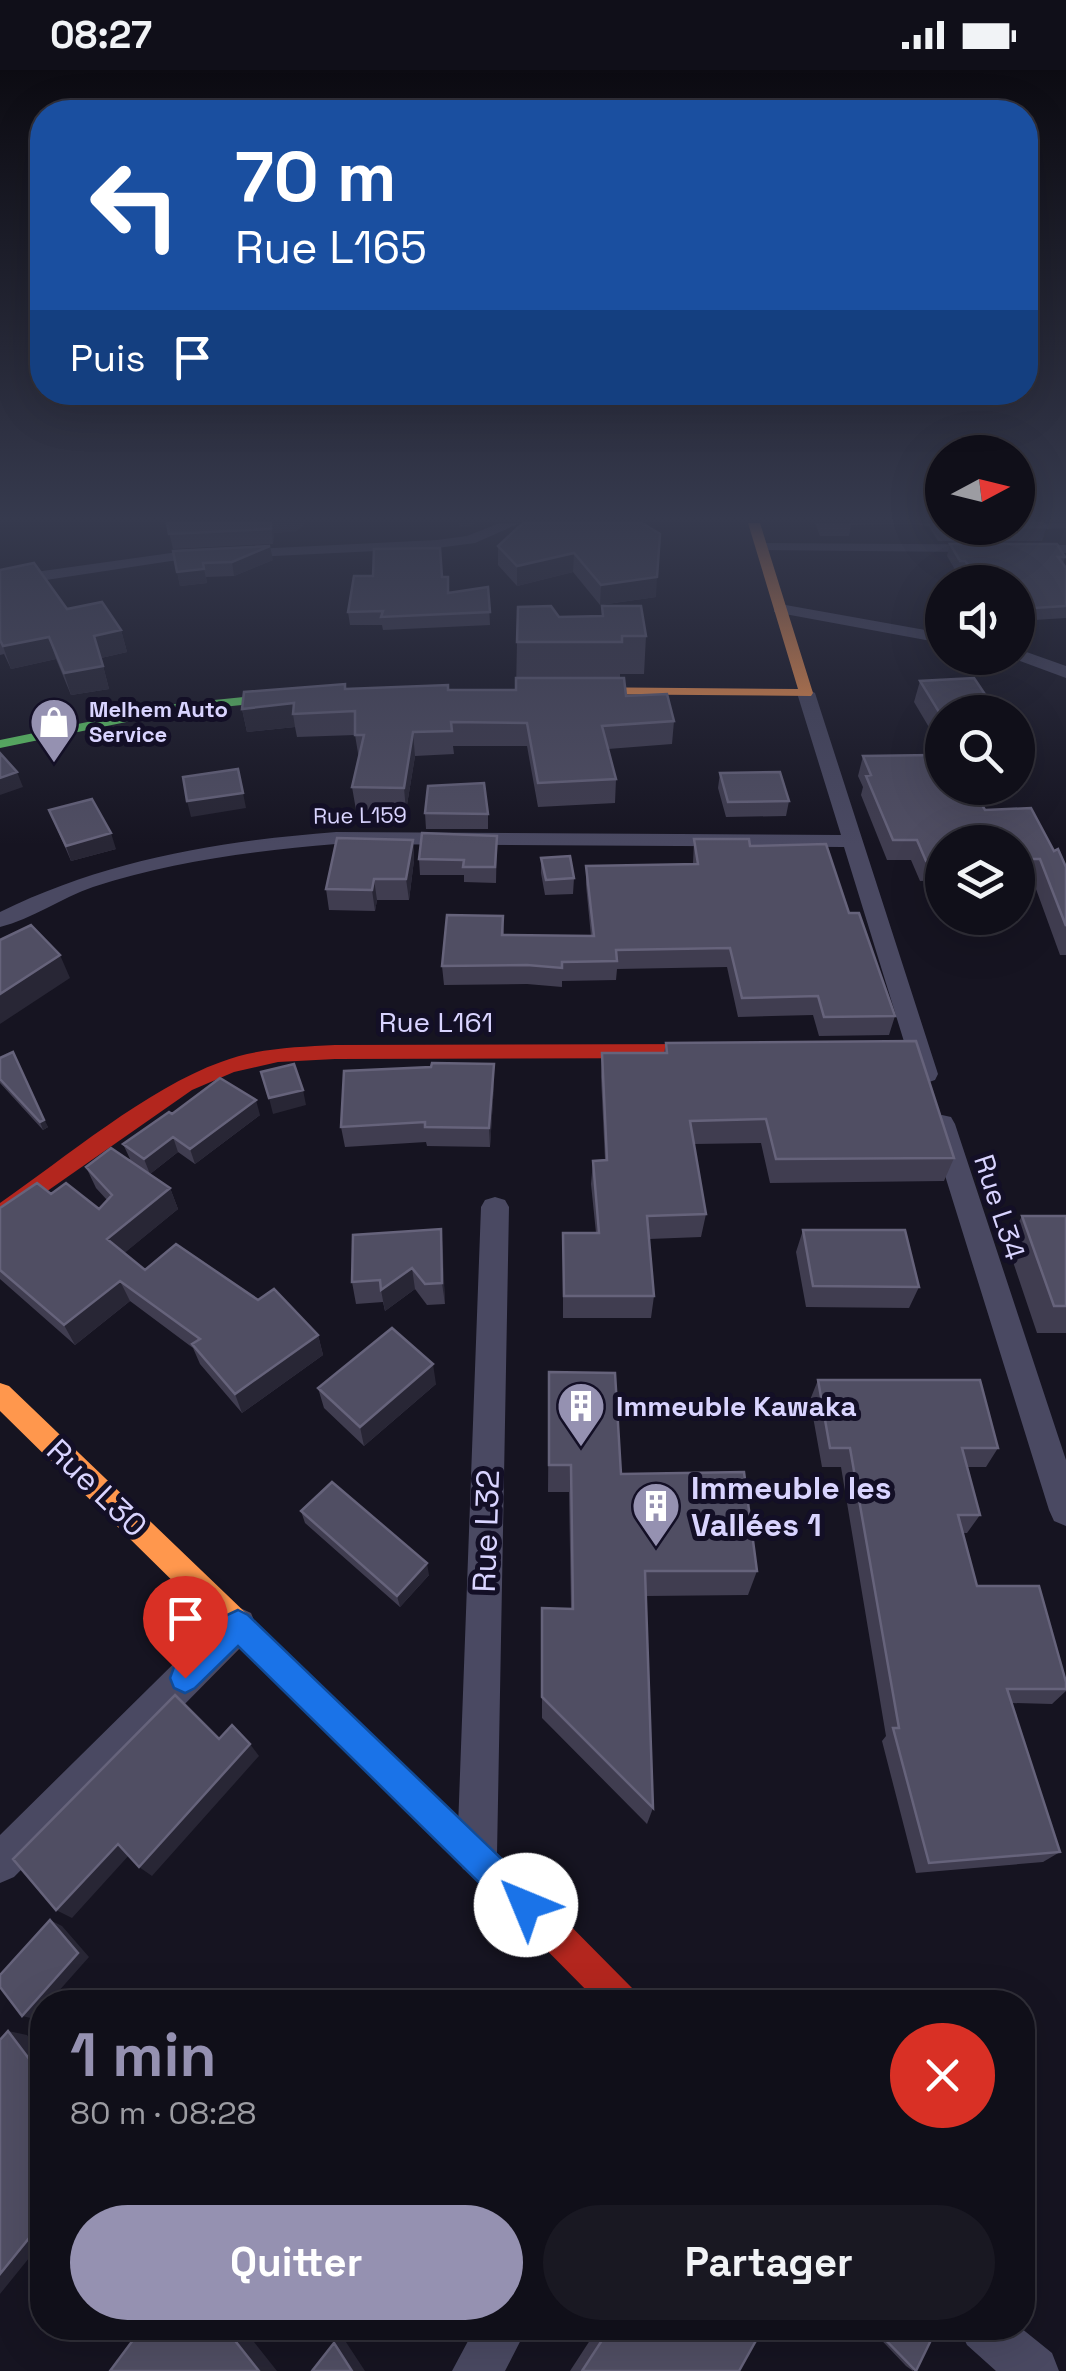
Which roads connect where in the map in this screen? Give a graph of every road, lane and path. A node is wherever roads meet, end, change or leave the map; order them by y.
1 (787, 630) edge
2 (899, 630) edge
3 (925, 635) edge
4 (1035, 661) edge
5 (1066, 673) edge
6 (550, 691) edge
7 (326, 694) edge
8 (806, 694) junction
9 (0, 744) edge
10 (854, 841) junction
11 (0, 920) edge
12 (743, 1051) edge
13 (495, 1206) dead end
14 (0, 1215) edge
15 (0, 1394) edge
16 (1066, 1510) edge
17 (238, 1625) junction
18 (478, 1856) junction
19 (0, 1863) edge
20 (610, 1990) edge
21 (496, 2340) edge
22 (998, 2340) edge
23 (477, 2371) edge
24 (1034, 2371) edge

1 - 8 street
2 - 3 street
4 - 5 street
6 - 8 street
7 - 9 street
8 - 10 street, Rue L34
10 - 11 street, Rue L159
10 - 16 street, Rue L34
12 - 14 street, Rue L161
13 - 18 street, Rue L32
15 - 17 street, Rue L30
17 - 18 street, Rue L30
17 - 19 street
18 - 20 street, Rue L30
21 - 23 street
22 - 24 street

